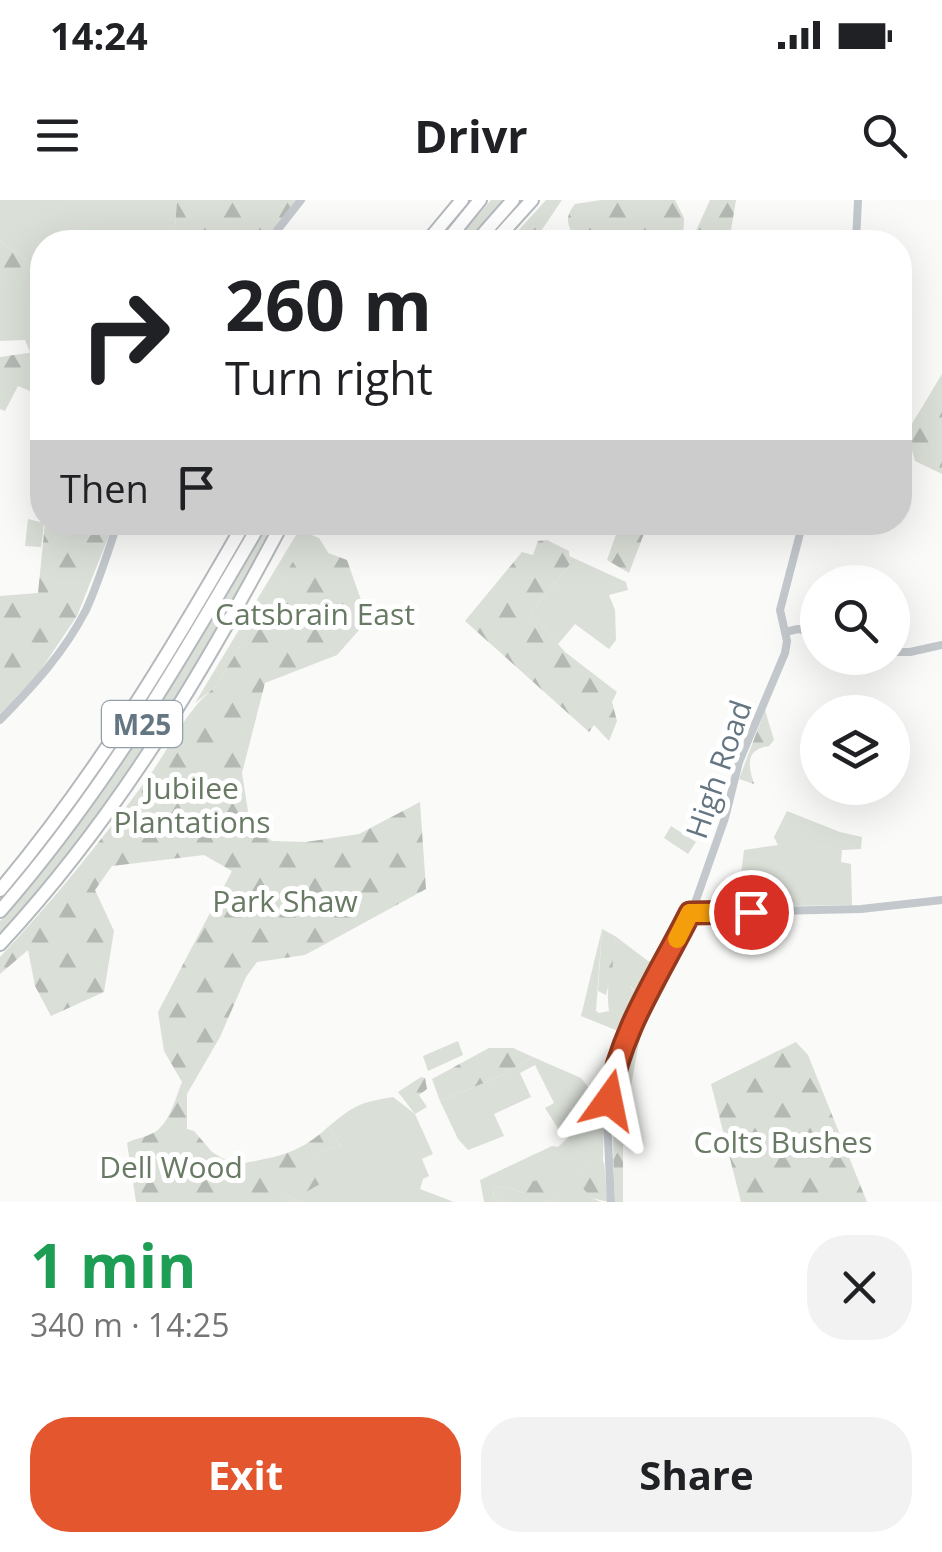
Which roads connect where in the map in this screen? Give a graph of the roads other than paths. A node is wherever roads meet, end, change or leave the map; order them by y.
1 (300, 200) edge
2 (462, 200) edge
3 (480, 200) edge
4 (513, 200) edge
5 (532, 200) edge
6 (858, 200) edge
7 (277, 230) edge
8 (438, 230) edge
9 (456, 230) edge
10 (487, 230) edge
11 (505, 230) edge
12 (857, 230) edge
13 (113, 535) edge
14 (236, 535) edge
15 (253, 535) edge
16 (276, 535) edge
17 (800, 535) edge
18 (800, 629) edge
19 (785, 632) junction
20 (942, 645) edge
21 (910, 652) edge
22 (0, 720) edge
23 (0, 890) edge
24 (942, 900) edge
25 (0, 911) edge
26 (690, 913) junction
27 (0, 944) edge
28 (611, 1202) edge

1 - 7 street
2 - 8 highway
3 - 9 highway
4 - 10 highway
5 - 11 highway
6 - 12 street
13 - 22 street
14 - 23 highway, M25
15 - 25 highway, M25
16 - 27 highway, M25
17 - 19 street, High Road
18 - 19 street
19 - 26 street, High Road
20 - 21 street
24 - 26 street
26 - 28 street, High Road

